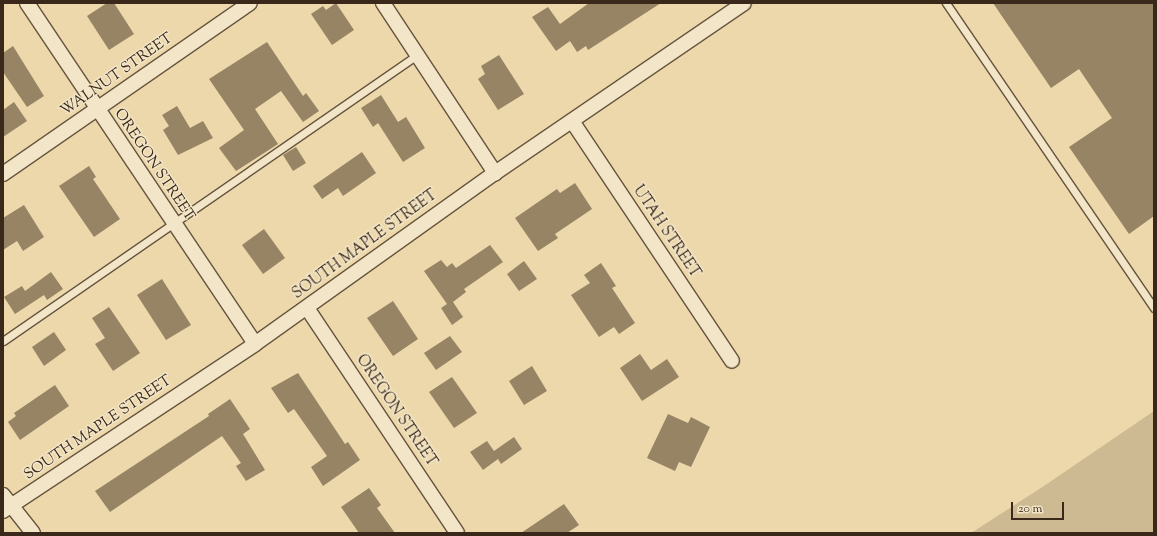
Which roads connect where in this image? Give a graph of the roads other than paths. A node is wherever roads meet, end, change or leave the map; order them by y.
1 (27, 3) edge
2 (250, 3) edge
3 (383, 3) edge
4 (744, 3) edge
5 (946, 3) edge
6 (417, 55) junction
7 (96, 111) junction
8 (572, 121) junction
9 (495, 173) junction
10 (3, 174) edge
11 (173, 224) junction
12 (307, 308) junction
13 (1154, 308) edge
14 (3, 341) edge
15 (254, 344) junction
16 (732, 361) dead end
17 (6, 504) edge
18 (33, 533) edge
19 (457, 533) edge

1 - 7 street, OREGON STREET
2 - 7 street, WALNUT STREET
3 - 6 street
4 - 8 street, SOUTH MAPLE STREET
5 - 13 lane
6 - 9 street
6 - 11 lane
7 - 10 street, WALNUT STREET
7 - 11 street, OREGON STREET
8 - 9 street, SOUTH MAPLE STREET
8 - 16 street, UTAH STREET
9 - 12 street, SOUTH MAPLE STREET
11 - 14 lane
11 - 15 street, OREGON STREET
12 - 15 street, SOUTH MAPLE STREET
12 - 19 street, OREGON STREET
15 - 17 street, SOUTH MAPLE STREET
17 - 18 street

